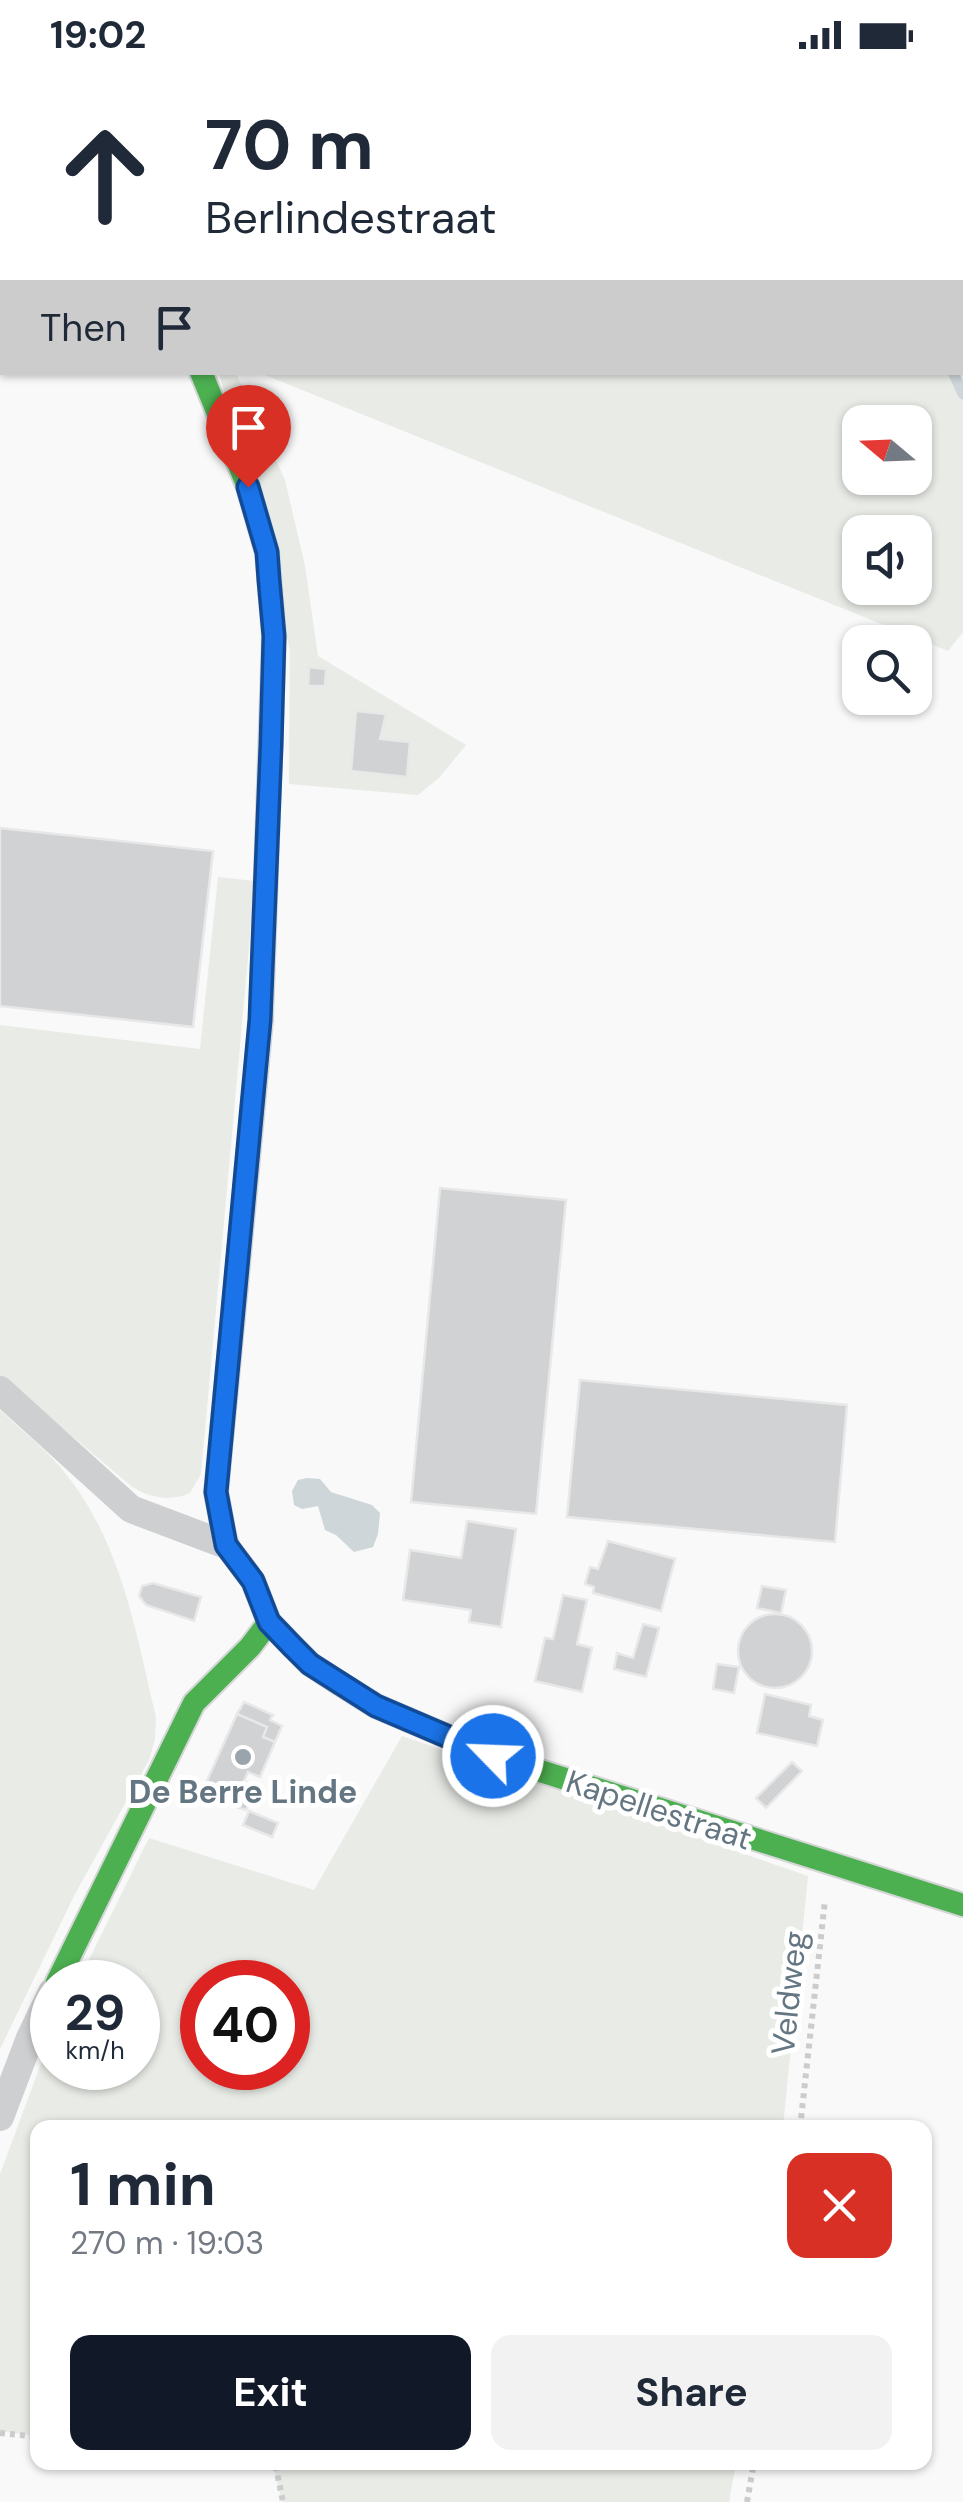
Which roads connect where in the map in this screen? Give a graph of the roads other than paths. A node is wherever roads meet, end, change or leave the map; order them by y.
1 (202, 375) edge
2 (0, 1390) edge
3 (226, 1545) junction
4 (269, 1622) junction
5 (963, 1905) edge
6 (68, 1960) edge
7 (30, 2038) edge
8 (0, 2117) edge

1 - 3 street
2 - 3 street
3 - 4 street, Kapellestraat
4 - 5 street, Kapellestraat
4 - 6 street
7 - 8 street

